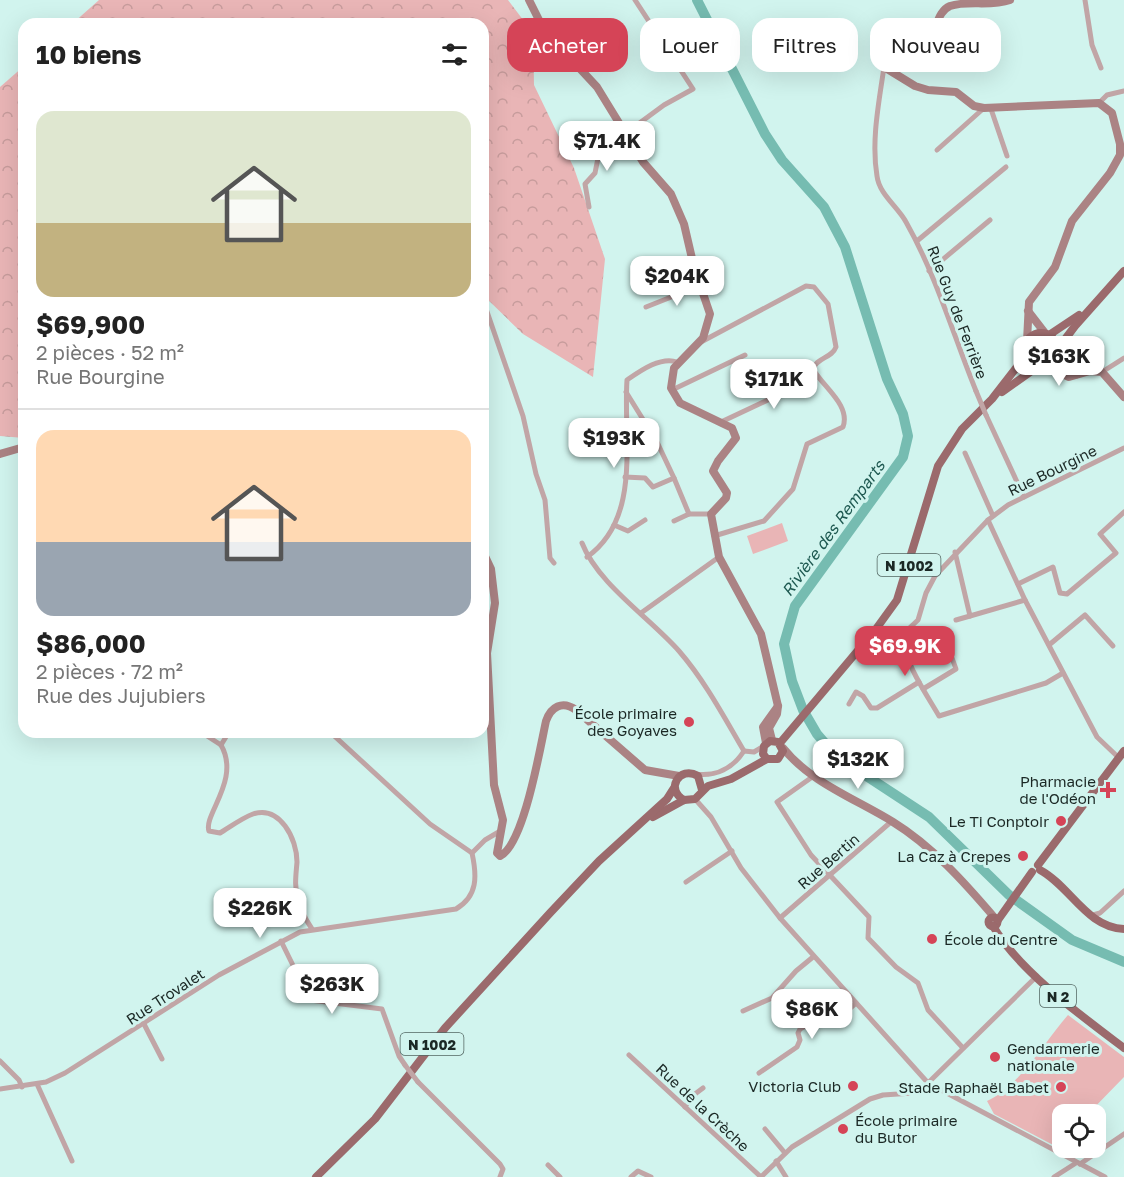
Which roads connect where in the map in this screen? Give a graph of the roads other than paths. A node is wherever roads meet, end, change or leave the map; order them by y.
1 (529, 0) edge
2 (635, 0) edge
3 (1010, 0) edge
4 (1085, 0) edge
5 (940, 18) edge
6 (1101, 68) dead end
7 (883, 72) edge
8 (892, 72) edge
9 (1124, 90) edge
10 (1099, 103) junction
11 (988, 108) junction
12 (626, 135) junction
13 (937, 150) dead end
14 (1007, 156) dead end
15 (1006, 167) dead end
16 (589, 207) dead end
17 (990, 220) dead end
18 (917, 241) junction
19 (929, 271) junction
20 (1124, 272) edge
21 (699, 286) junction
22 (1094, 305) junction
23 (646, 307) dead end
24 (1028, 310) junction
25 (489, 317) edge
26 (1047, 334) junction
27 (1026, 341) junction
28 (700, 342) junction
29 (1025, 351) junction
30 (1057, 352) junction
31 (745, 356) dead end
32 (1124, 358) edge
33 (678, 362) junction
34 (1042, 365) junction
35 (1102, 372) junction
36 (1079, 374) junction
37 (817, 377) junction
38 (672, 390) junction
39 (626, 392) junction
40 (1124, 397) edge
41 (992, 399) junction
42 (721, 422) junction
43 (1124, 448) edge
44 (18, 449) edge
45 (965, 453) dead end
46 (0, 454) edge
47 (625, 477) junction
48 (674, 478) junction
49 (1024, 497) junction
50 (1124, 512) edge
51 (689, 514) junction
52 (711, 514) junction
53 (990, 518) junction
54 (645, 520) dead end
55 (674, 521) dead end
56 (614, 525) junction
57 (714, 536) junction
58 (582, 543) dead end
59 (955, 552) junction
60 (587, 557) junction
61 (719, 557) junction
62 (554, 563) dead end
63 (489, 565) edge
64 (1018, 584) junction
65 (1025, 600) junction
66 (641, 613) junction
67 (970, 616) junction
68 (956, 620) dead end
69 (489, 641) edge
70 (1049, 645) junction
71 (1113, 646) dead end
72 (952, 658) dead end
73 (1063, 673) junction
74 (919, 682) junction
75 (923, 689) junction
76 (489, 702) edge
77 (849, 704) dead end
78 (210, 738) edge
79 (226, 738) edge
80 (337, 738) edge
81 (221, 745) junction
82 (771, 748) junction
83 (744, 751) junction
84 (1122, 757) edge
85 (778, 759) joint
86 (791, 759) junction
87 (657, 774) junction
88 (697, 775) junction
89 (814, 775) junction
90 (679, 776) junction
91 (716, 783) junction
92 (674, 786) junction
93 (702, 790) junction
94 (695, 799) junction
95 (684, 800) junction
96 (892, 821) junction
97 (503, 829) junction
98 (633, 832) junction
99 (732, 851) junction
100 (472, 853) junction
101 (1034, 872) junction
102 (830, 876) junction
103 (686, 882) dead end
104 (1124, 891) edge
105 (1091, 915) junction
106 (780, 918) junction
107 (996, 920) junction
108 (1124, 928) edge
109 (312, 929) junction
110 (280, 941) junction
111 (813, 957) junction
112 (1037, 976) junction
113 (855, 1004) junction
114 (743, 1011) dead end
115 (144, 1024) junction
116 (963, 1048) junction
117 (1124, 1048) edge
118 (628, 1055) dead end
119 (162, 1059) dead end
120 (0, 1061) edge
121 (759, 1073) dead end
122 (928, 1083) junction
123 (37, 1084) junction
124 (22, 1087) junction
125 (703, 1088) dead end
126 (0, 1089) edge
127 (685, 1107) junction
128 (765, 1129) dead end
129 (1124, 1134) edge
130 (785, 1153) junction
131 (72, 1161) dead end
132 (776, 1161) junction
133 (1078, 1164) junction
134 (548, 1165) dead end
135 (316, 1177) edge
136 (500, 1177) edge
137 (560, 1177) edge
138 (631, 1177) edge
139 (651, 1177) edge
140 (761, 1177) edge
141 (786, 1177) edge
142 (1054, 1177) edge
143 (1105, 1177) edge

1 - 12 street
2 - 12 street
3 - 5 street
4 - 6 street
7 - 18 street, Rue Guy de Ferrière
8 - 11 street
9 - 10 street
10 - 11 street
10 - 24 street
11 - 13 street
11 - 14 street
12 - 16 street
12 - 21 street
15 - 18 street
17 - 19 street
18 - 19 street, Rue Guy de Ferrière
19 - 49 street, Rue Guy de Ferrière, bridge
20 - 22 main road
21 - 23 street
21 - 28 street
22 - 26 main road
22 - 30 main road
24 - 26 street
24 - 27 street
25 - 62 street
26 - 27 main road
26 - 30 main road
27 - 29 main road
28 - 33 street
28 - 37 street
29 - 34 main road
29 - 41 main road, N 1002
30 - 34 main road
30 - 36 street
31 - 38 street
32 - 35 street
33 - 38 street
33 - 39 street
34 - 36 street
34 - 41 main road, N 1002
35 - 36 street
35 - 40 street
37 - 42 street
37 - 57 street
38 - 42 street
39 - 47 street
39 - 48 street
41 - 82 main road, N 1002
42 - 52 street
43 - 49 street, Rue Bourgine
44 - 46 street
45 - 53 street
47 - 48 street
47 - 56 street
48 - 51 street
49 - 53 street, Rue Bourgine
50 - 64 street
51 - 52 street
51 - 55 street
52 - 57 street
53 - 59 street, Rue Bourgine
53 - 64 street
54 - 56 street
56 - 60 street
57 - 61 street
58 - 60 street
59 - 67 street
59 - 74 street, Rue Bourgine
60 - 66 street
61 - 66 street
61 - 82 street
63 - 69 street
64 - 65 street
65 - 67 street
65 - 70 street
66 - 83 street
67 - 68 street
70 - 71 street
70 - 73 street
72 - 75 street
73 - 75 street, Rue Bourgine
73 - 84 street
74 - 75 street, Rue Bourgine
74 - 77 street
76 - 97 street
78 - 81 street
79 - 81 street
80 - 100 street
81 - 109 street
82 - 83 street
82 - 85 main road, N 1002
82 - 86 street
82 - 91 main road, N 1002
83 - 88 street
84 - 101 main road
85 - 86 street
86 - 89 street
87 - 90 street
87 - 92 street
87 - 97 street
88 - 90 main road
88 - 91 main road
88 - 93 main road
89 - 96 street
89 - 102 street
90 - 92 main road
91 - 93 main road, N 1002
92 - 95 main road
92 - 98 main road, N 1002
93 - 94 main road
94 - 95 main road
94 - 99 street
95 - 98 main road, N 1002
96 - 102 street, Rue Bertin
96 - 107 street
97 - 100 street
98 - 135 main road, N 1002
99 - 103 street
99 - 106 street
100 - 109 street, Rue Trovalet
101 - 105 main road
101 - 107 main road
102 - 106 street, Rue Bertin
102 - 116 street
104 - 105 street
105 - 108 main road
106 - 111 street
107 - 112 main road, N 2
109 - 110 street, Rue Trovalet
110 - 115 street, Rue Trovalet
110 - 136 street, bridge
111 - 113 street
111 - 114 street
112 - 116 street
112 - 117 main road, N 2
113 - 121 street
113 - 122 street
115 - 119 street
115 - 123 street, Rue Trovalet
116 - 122 street
118 - 127 street, Rue de la Crèche
120 - 124 street
122 - 130 street
122 - 133 street
123 - 124 street, Rue Trovalet
123 - 131 street
124 - 126 street, Rue Trovalet
125 - 127 street
127 - 140 street, Rue de la Crèche
128 - 130 street
129 - 133 street
130 - 132 street
132 - 140 street
132 - 141 street
133 - 142 street
133 - 143 street
134 - 137 street
138 - 139 street

